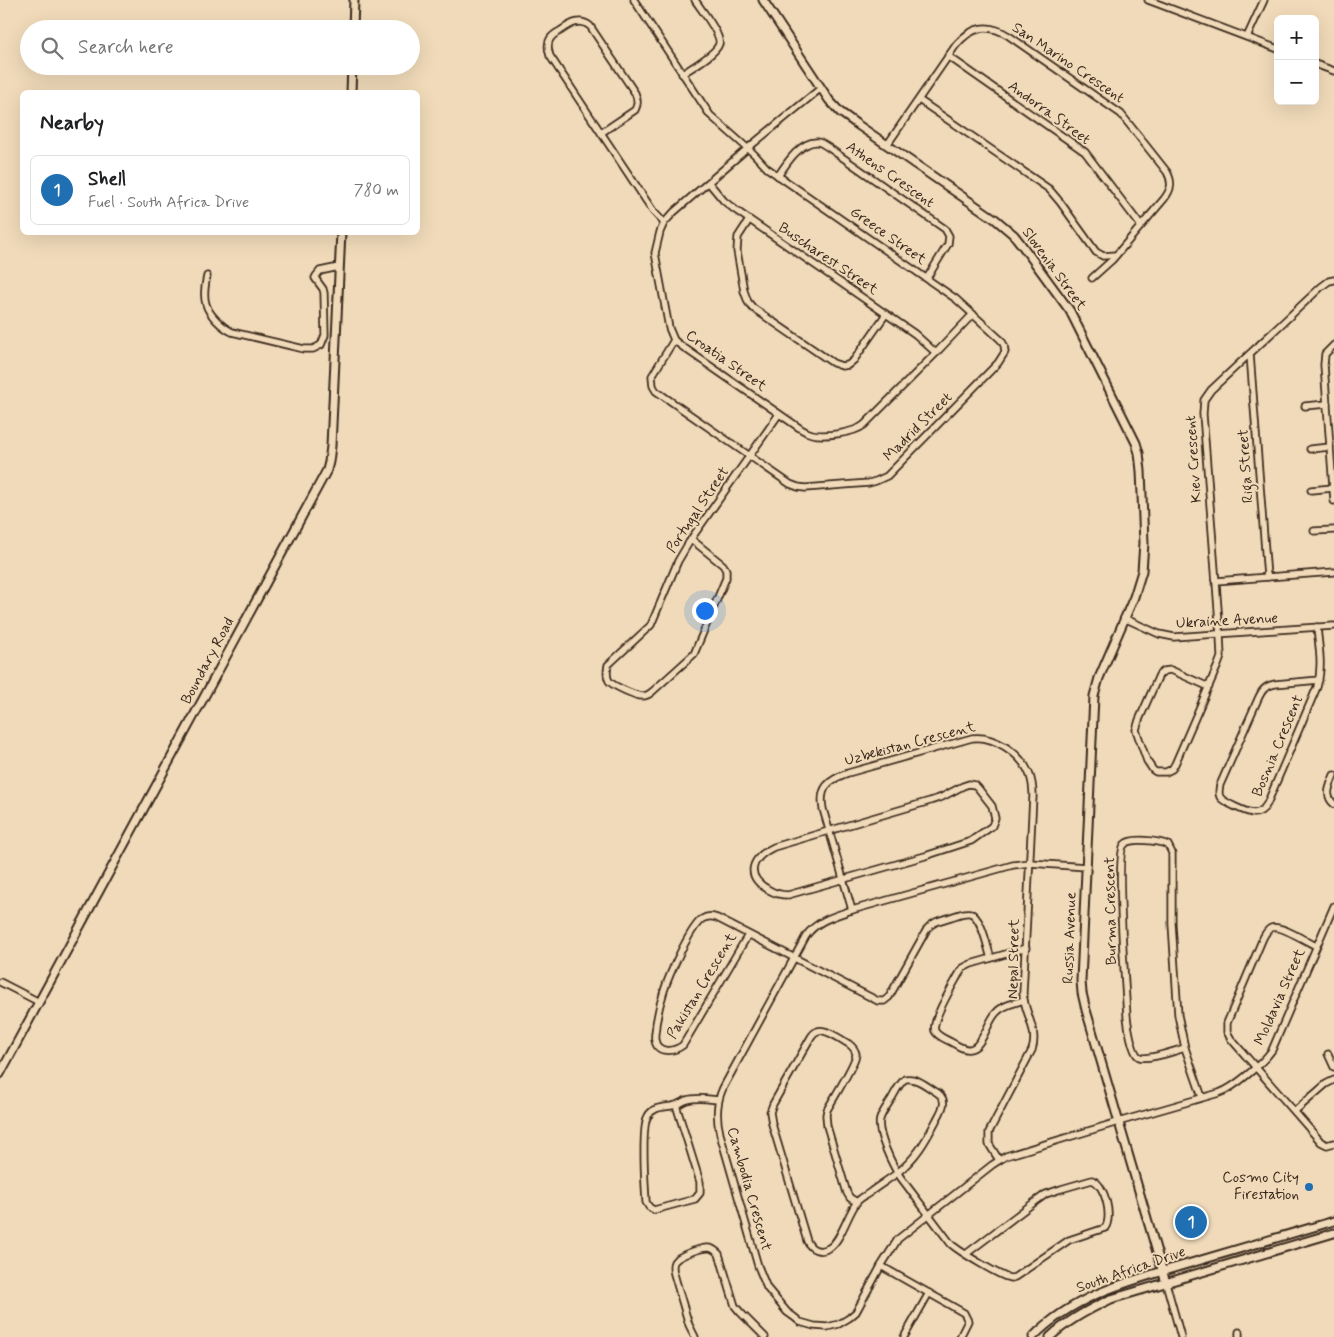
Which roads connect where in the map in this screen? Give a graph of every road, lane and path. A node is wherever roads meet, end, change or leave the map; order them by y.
1 (354, 0) edge
2 (634, 0) edge
3 (695, 0) edge
4 (763, 0) edge
5 (1148, 0) edge
6 (1264, 0) edge
7 (353, 20) edge
8 (1247, 37) junction
9 (1274, 47) edge
10 (948, 56) junction
11 (1319, 65) edge
12 (1334, 71) edge
13 (682, 74) junction
14 (352, 75) edge
15 (821, 88) junction
16 (351, 90) edge
17 (919, 100) junction
18 (601, 133) junction
19 (887, 145) junction
20 (748, 148) junction
21 (778, 176) junction
22 (709, 183) junction
23 (749, 220) junction
24 (664, 223) junction
25 (1141, 226) junction
26 (341, 235) edge
27 (1116, 256) junction
28 (339, 267) junction
29 (207, 276) dead end
30 (926, 278) junction
31 (1092, 278) dead end
32 (1334, 280) edge
33 (886, 314) junction
34 (973, 314) junction
35 (674, 340) junction
36 (1334, 345) edge
37 (1005, 352) joint
38 (936, 353) junction
39 (1250, 354) junction
40 (1327, 404) junction
41 (1306, 406) dead end
42 (779, 414) junction
43 (1310, 448) dead end
44 (1330, 448) junction
45 (750, 456) junction
46 (1333, 488) edge
47 (1311, 490) dead end
48 (1334, 501) edge
49 (1334, 530) edge
50 (1314, 531) dead end
51 (691, 539) junction
52 (1334, 572) edge
53 (1267, 577) junction
54 (1216, 581) junction
55 (1124, 618) junction
56 (1334, 626) edge
57 (1317, 627) junction
58 (1220, 635) junction
59 (1319, 680) junction
60 (1209, 687) junction
61 (1334, 776) edge
62 (1334, 804) edge
63 (829, 831) junction
64 (1030, 863) junction
65 (1086, 867) junction
66 (843, 879) junction
67 (1334, 906) edge
68 (852, 910) junction
69 (748, 934) junction
70 (1316, 946) junction
71 (1026, 948) junction
72 (793, 958) junction
73 (991, 958) junction
74 (0, 982) edge
75 (1024, 1000) junction
76 (39, 1002) junction
77 (1185, 1048) junction
78 (1328, 1054) dead end
79 (1255, 1067) junction
80 (1334, 1067) edge
81 (0, 1074) edge
82 (1334, 1080) edge
83 (1202, 1098) junction
84 (718, 1100) junction
85 (676, 1105) junction
86 (1295, 1111) junction
87 (1118, 1122) junction
88 (1334, 1144) edge
89 (999, 1160) junction
90 (897, 1173) junction
91 (857, 1202) junction
92 (929, 1214) junction
93 (1334, 1221) edge
94 (1334, 1233) edge
95 (966, 1254) junction
96 (880, 1266) junction
97 (1162, 1272) junction
98 (1166, 1283) junction
99 (929, 1293) junction
100 (695, 1337) edge
101 (765, 1337) edge
102 (904, 1337) edge
103 (960, 1337) edge
104 (1033, 1337) edge
105 (1050, 1337) edge
106 (1181, 1337) edge

1 - 7 street
2 - 13 street, Greece Street
3 - 13 street
4 - 15 street, Slovenia Street
5 - 8 street
6 - 8 street
8 - 9 street
10 - 17 street, San Marino Crescent
10 - 25 street, Andorra Street
10 - 25 street, San Marino Crescent
11 - 12 street
13 - 20 street, Greece Street
14 - 16 street
15 - 19 street, Slovenia Street
15 - 20 street, Croatia Street
17 - 19 street, San Marino Crescent
17 - 27 street
18 - 18 street
18 - 24 street
19 - 55 street, Slovenia Street
20 - 21 street, Greece Street
20 - 22 street, Croatia Street
21 - 30 street, Greece Street
21 - 30 street, Athens Crescent
22 - 23 street, Buscharest Street
22 - 24 street, Croatia Street
23 - 33 street, Buscharest Street
23 - 33 street
24 - 35 street, Croatia Street
25 - 27 street, San Marino Crescent
26 - 28 street, Boundary Road
27 - 31 street, San Marino Crescent
28 - 29 street
28 - 76 street, Boundary Road
30 - 34 street, Greece Street
32 - 39 street, Kiev Crescent
33 - 38 street, Buscharest Street
34 - 37 street, Greece Street
34 - 38 street, Croatia Street
35 - 42 street, Croatia Street
35 - 45 street, Madrid Street
36 - 40 street
37 - 45 street, Madrid Street
38 - 42 street, Croatia Street
39 - 53 street, Riga Street
39 - 54 street, Kiev Crescent
40 - 41 street
40 - 44 street
42 - 45 street, Portugal Street
43 - 44 street
44 - 46 street
45 - 51 street, Portugal Street
46 - 47 street
46 - 48 street
49 - 50 street
51 - 51 street, Portugal Street
52 - 53 street
53 - 54 street
54 - 58 street, Kiev Crescent
55 - 58 street, Ukraine Avenue
55 - 65 street, Russia Avenue
56 - 57 street, Ukraine Avenue
57 - 58 street, Ukraine Avenue
57 - 59 street, Bosnia Crescent
58 - 60 street, Kiev Crescent
59 - 59 street, Bosnia Crescent
60 - 60 street, Kiev Crescent
61 - 62 street
63 - 64 street, Uzbekistan Crescent
63 - 66 street, Uzbekistan Crescent
63 - 66 street
63 - 66 street
64 - 65 street, Cambodia Crescent
64 - 68 street, Cambodia Crescent
64 - 71 street, Nepal Street
65 - 87 street, Russia Avenue
66 - 68 street, Uzbekistan Crescent
67 - 70 street, Moldavia Street
68 - 72 street, Cambodia Crescent
69 - 69 street, Pakistan Crescent
69 - 72 street, Pakistan Crescent
70 - 79 street, Moldavia Street
70 - 79 street
71 - 73 street
71 - 75 street, Nepal Street
72 - 73 street, Pakistan Crescent
72 - 84 street, Cambodia Crescent
73 - 75 street
74 - 76 street
75 - 89 street, Nepal Street
76 - 81 street, Boundary Road
77 - 77 street, Burma Crescent
77 - 83 street, Burma Crescent
78 - 80 street
79 - 83 street, Moldavia Street
79 - 86 street
82 - 86 street
83 - 87 street, Moldavia Street
84 - 85 street
84 - 96 street, Cambodia Crescent
85 - 85 street
86 - 88 street
87 - 89 street, Cambodia Crescent
87 - 97 street, Russia Avenue
89 - 92 street, Cambodia Crescent
90 - 90 street
90 - 91 street
90 - 92 street
91 - 91 street
92 - 95 street
92 - 96 street, Cambodia Crescent
93 - 97 street, South Africa Drive
94 - 98 street, South Africa Drive
95 - 95 street
96 - 99 street
97 - 98 street, Russia Avenue
97 - 104 street, South Africa Drive
98 - 105 street, South Africa Drive
98 - 106 street
99 - 102 street
99 - 103 street
100 - 101 street

